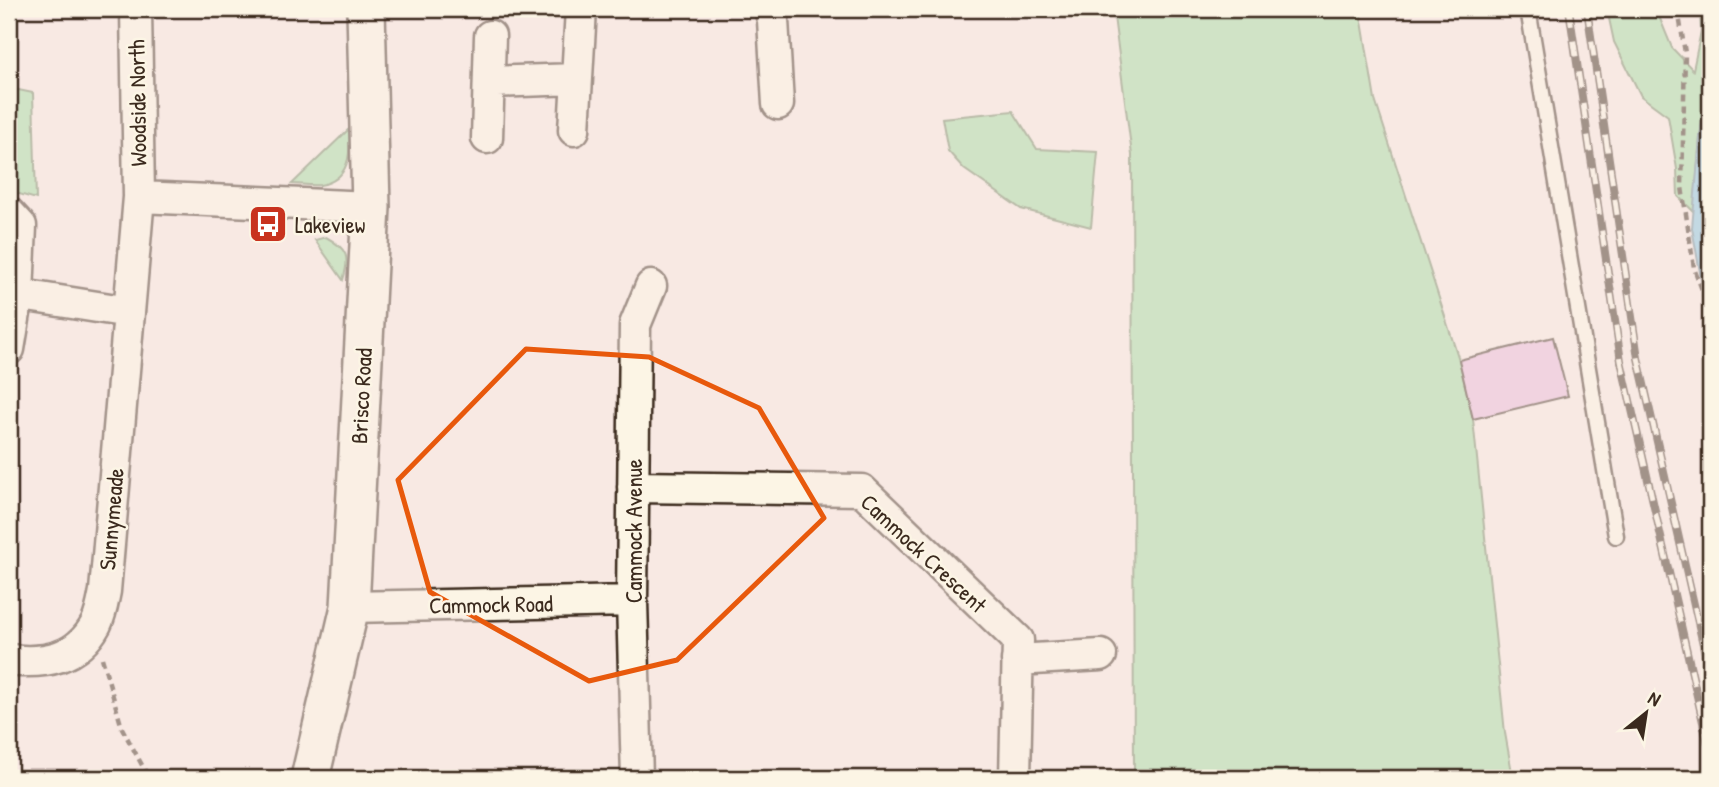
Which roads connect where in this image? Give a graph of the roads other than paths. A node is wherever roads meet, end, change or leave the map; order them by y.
1 (136, 9) edge
2 (366, 9) edge
3 (582, 9) edge
4 (771, 9) edge
5 (1528, 9) edge
6 (491, 36) dead end
7 (577, 79) junction
8 (489, 82) junction
9 (778, 104) dead end
10 (574, 130) dead end
11 (487, 138) dead end
12 (138, 197) junction
13 (371, 207) junction
14 (9, 213) edge
15 (651, 286) dead end
16 (13, 294) edge
17 (129, 312) junction
18 (9, 349) edge
19 (633, 487) junction
20 (1616, 536) dead end
21 (632, 601) junction
22 (350, 607) junction
23 (1101, 655) dead end
24 (9, 660) edge
25 (1017, 660) junction
26 (310, 778) edge
27 (637, 778) edge
28 (1016, 778) edge

1 - 12 street, Woodside North
2 - 13 street, Brisco Road
3 - 7 street
4 - 9 street
5 - 20 lane
6 - 8 street
7 - 8 street
7 - 10 street
8 - 11 street
12 - 13 street
12 - 17 street, Woodside North
13 - 22 street, Brisco Road
14 - 16 street
15 - 19 street, Cammock Avenue
16 - 17 street
16 - 18 street
17 - 24 street, Sunnymeade
19 - 21 street, Cammock Avenue
19 - 25 street, Cammock Crescent
21 - 22 street, Cammock Road
21 - 27 street, Cammock Avenue
22 - 26 street, Brisco Road
23 - 25 street
25 - 28 street, Cammock Crescent

